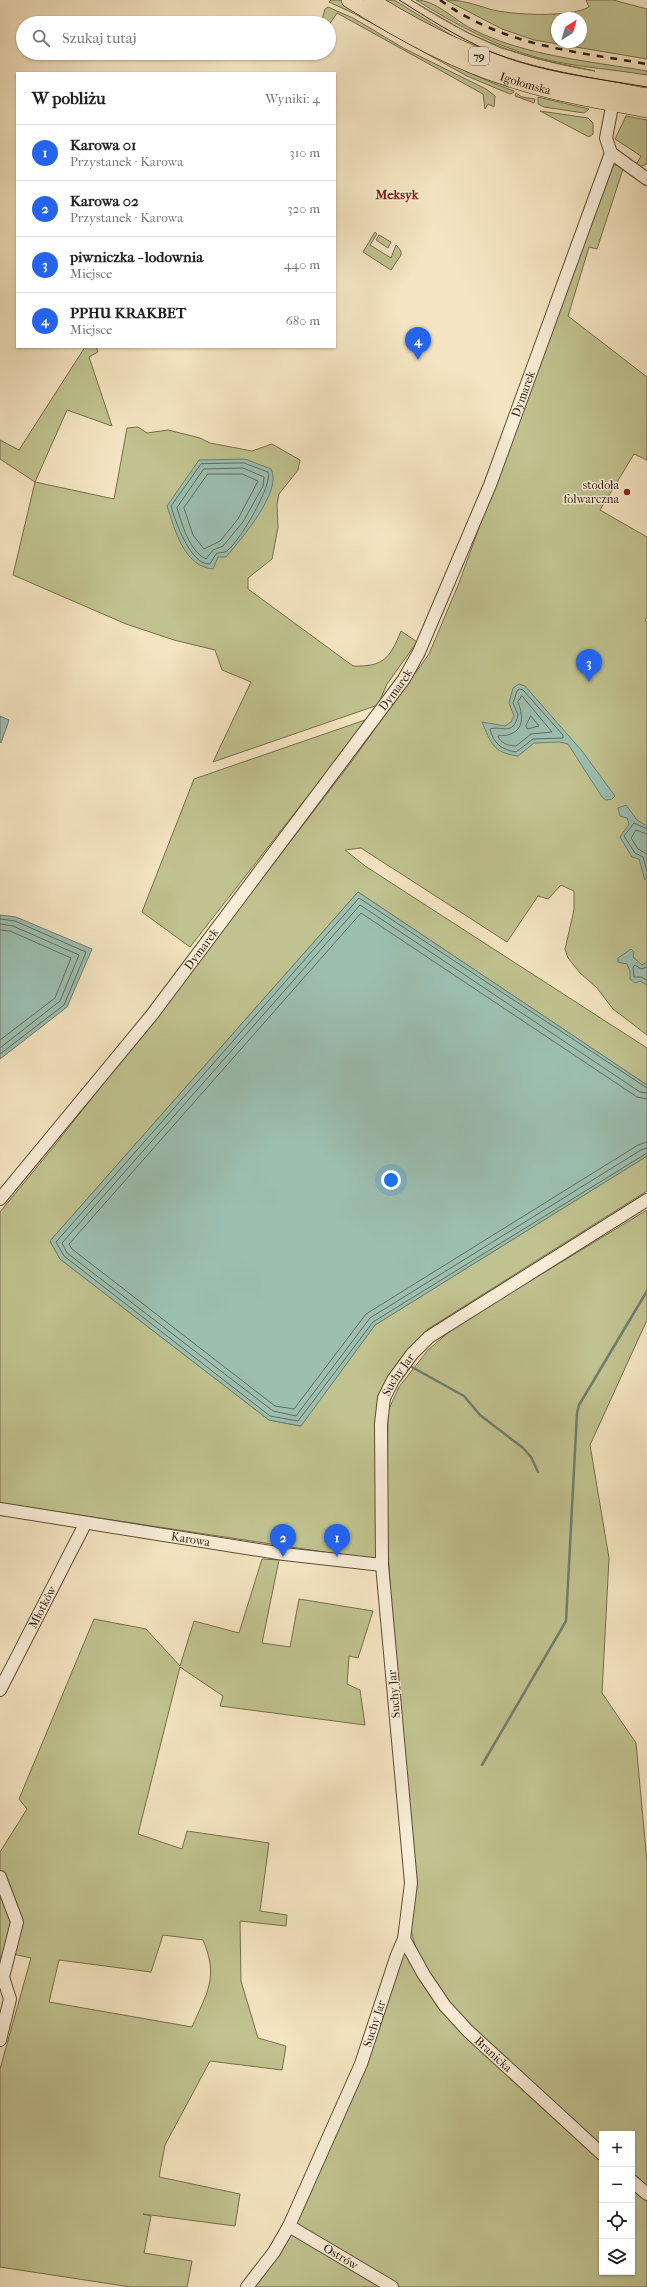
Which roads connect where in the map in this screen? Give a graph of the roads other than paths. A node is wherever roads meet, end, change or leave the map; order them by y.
1 (349, 0) edge
2 (371, 0) edge
3 (647, 96) edge
4 (614, 97) junction
5 (647, 110) edge
6 (611, 153) junction
7 (647, 179) edge
8 (0, 1199) edge
9 (647, 1200) edge
10 (0, 1509) edge
11 (85, 1524) junction
12 (382, 1565) junction
13 (0, 1690) edge
14 (0, 1877) edge
15 (404, 1939) junction
16 (0, 2040) edge
17 (599, 2151) edge
18 (635, 2184) edge
19 (647, 2194) edge
20 (289, 2226) junction
21 (248, 2287) edge
22 (392, 2287) edge

1 - 4 main road, Igołomska / 79
2 - 4 main road, Igołomska / 79
3 - 4 main road, Igołomska / 79
4 - 5 main road, Igołomska / 79
4 - 6 street
6 - 7 street
6 - 8 street, Dymarek
9 - 12 street, Suchy Jar
10 - 11 street, Karowa
11 - 12 street, Karowa
11 - 13 street, Młotków
12 - 15 street, Suchy Jar
14 - 16 street
15 - 17 street, Branicka
15 - 20 street, Suchy Jar
18 - 19 street
20 - 21 street, Suchy Jar
20 - 22 street, Ostrów

